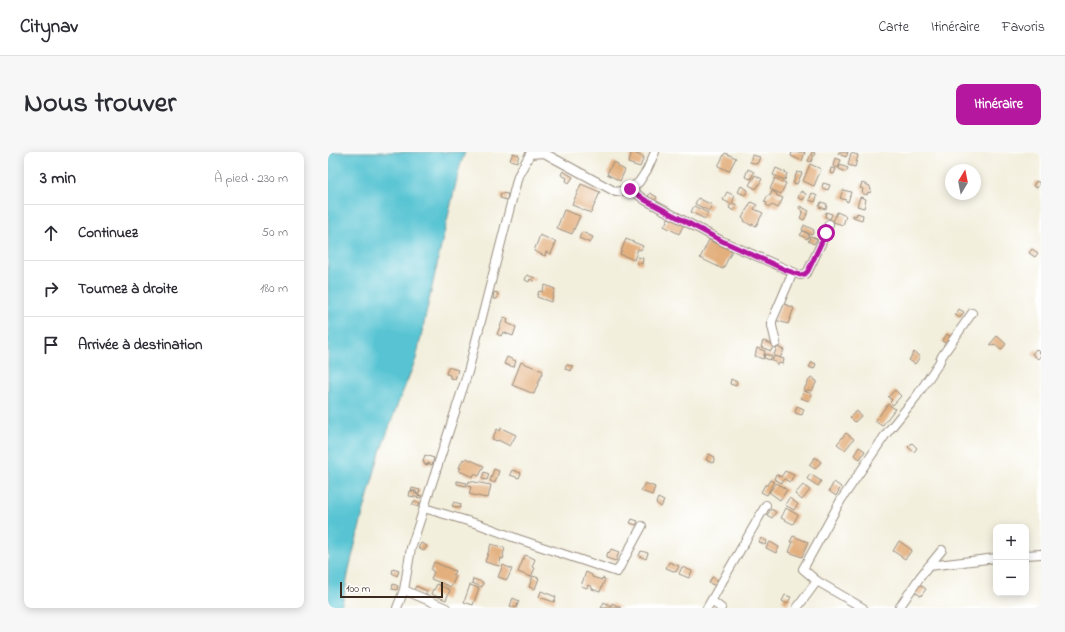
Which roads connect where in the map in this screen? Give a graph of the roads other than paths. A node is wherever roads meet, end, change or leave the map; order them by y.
1 (655, 152) edge
2 (630, 189) junction
3 (829, 224) dead end
4 (793, 272) junction
5 (972, 313) dead end
6 (776, 343) dead end
7 (766, 505) dead end
8 (424, 508) junction
9 (642, 526) dead end
10 (942, 550) dead end
11 (1041, 554) edge
12 (1029, 555) edge
13 (993, 558) edge
14 (929, 566) junction
15 (817, 581) junction
16 (404, 590) junction
17 (710, 605) edge
18 (397, 608) edge
19 (446, 608) edge
20 (721, 608) edge
21 (797, 608) edge
22 (863, 608) edge
23 (899, 608) edge

1 - 2 street
2 - 4 street
2 - 8 street
3 - 4 street
4 - 6 street
5 - 15 street
7 - 17 street
8 - 9 street
8 - 16 street
10 - 14 street
11 - 12 street
13 - 14 street
14 - 23 street
15 - 21 street
15 - 22 street
16 - 18 street
16 - 19 street
17 - 20 street

